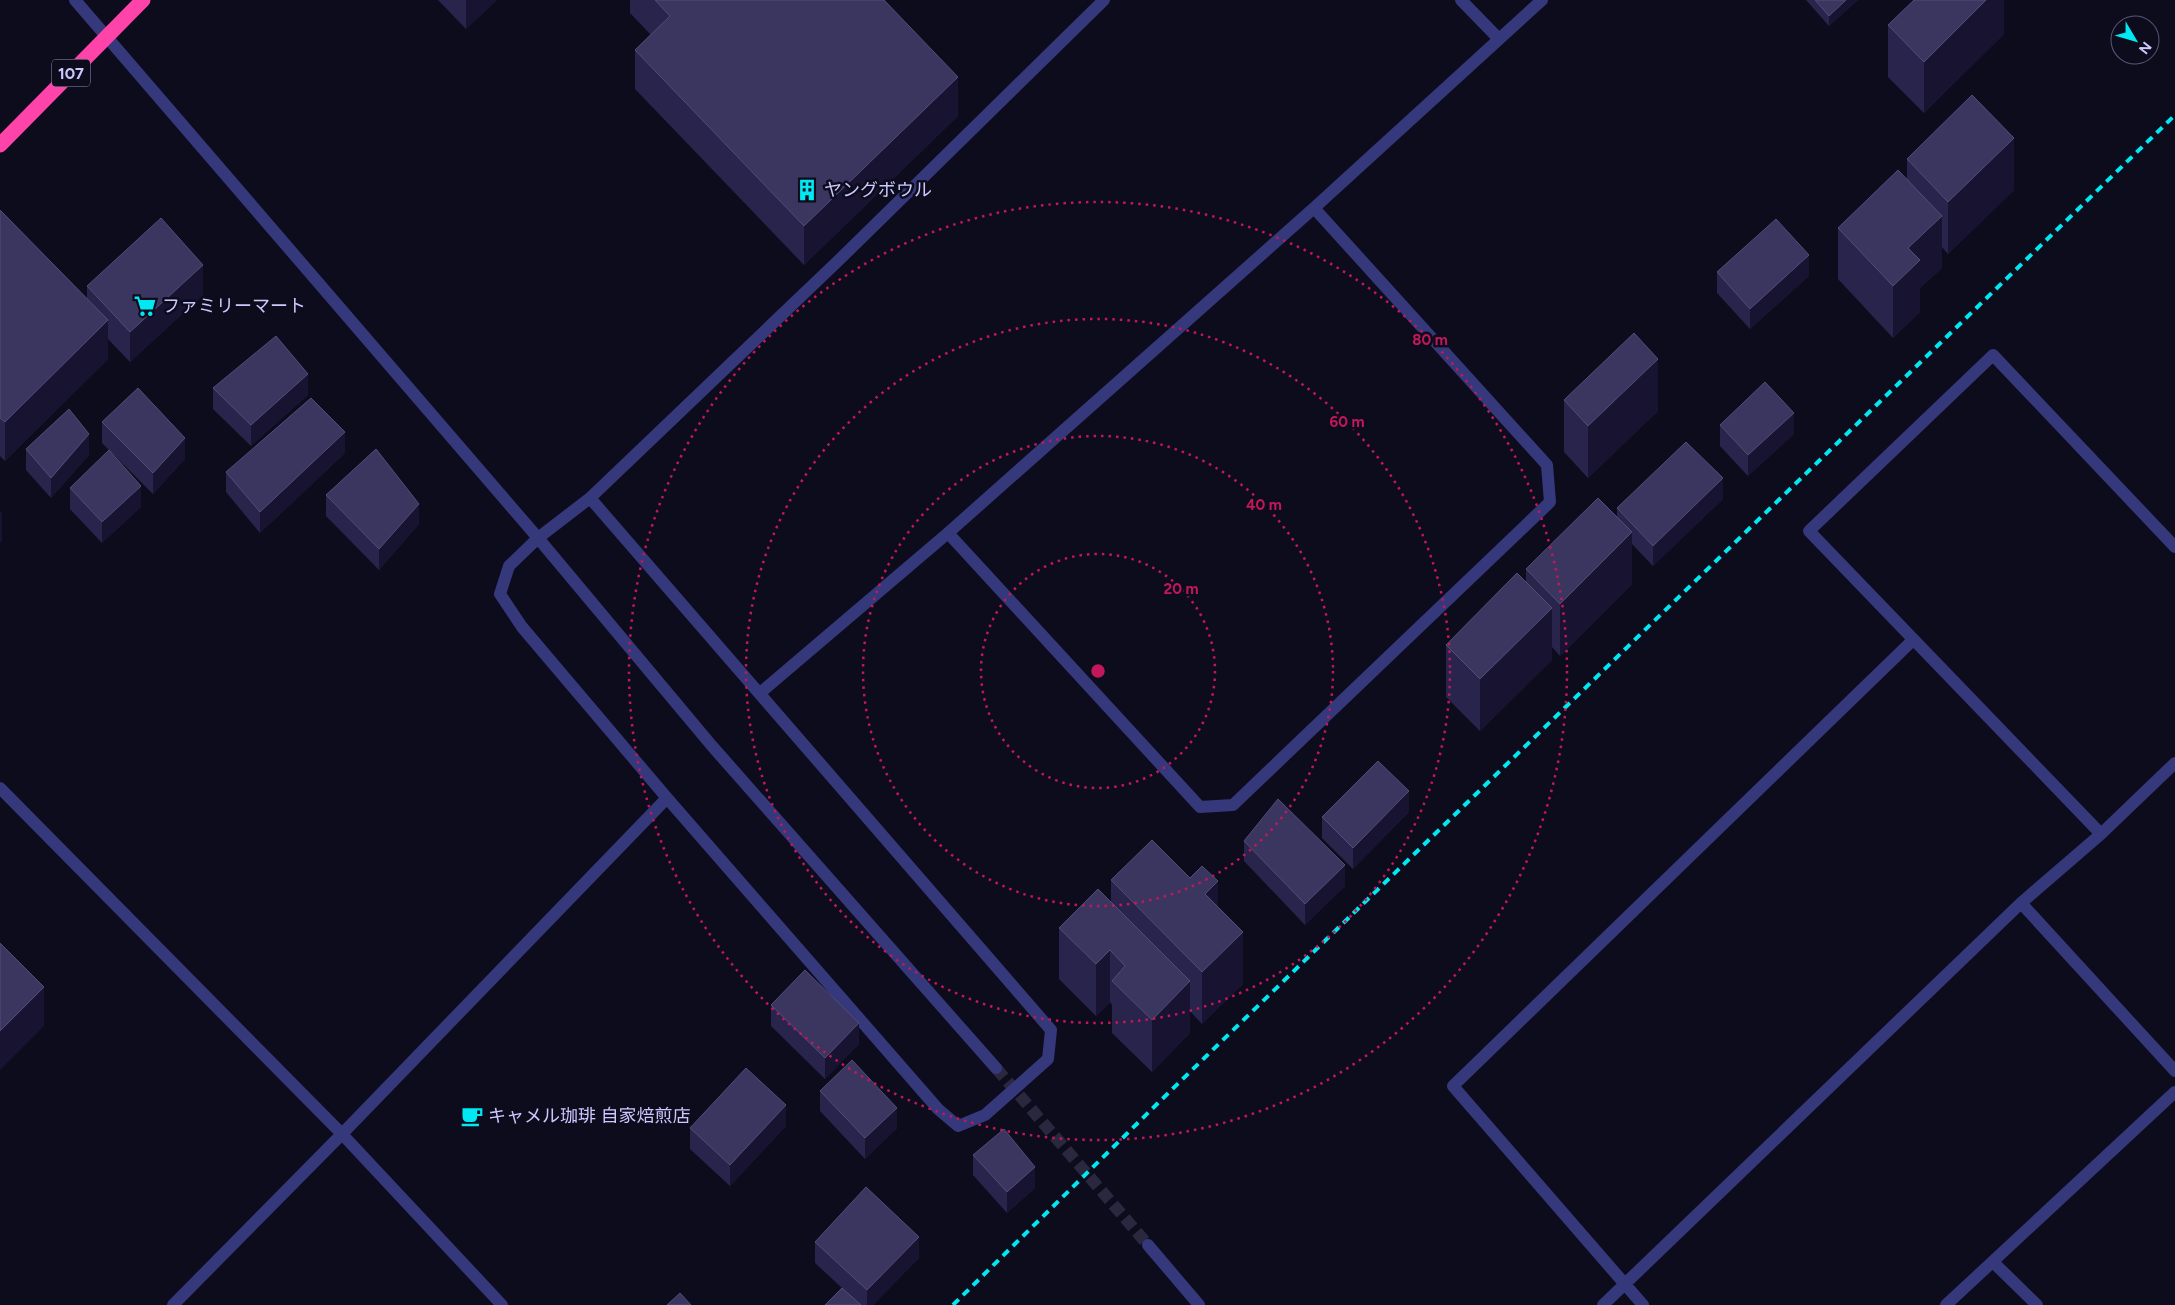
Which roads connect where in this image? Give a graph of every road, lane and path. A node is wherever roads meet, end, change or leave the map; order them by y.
1 (75, 0) edge
2 (143, 0) edge
3 (1104, 0) edge
4 (1462, 0) edge
5 (1542, 0) edge
6 (107, 36) junction
7 (1499, 39) junction
8 (0, 145) edge
9 (1314, 208) junction
10 (590, 498) junction
11 (948, 533) junction
12 (538, 538) junction
13 (2175, 547) edge
14 (1913, 640) junction
15 (760, 693) junction
16 (2175, 763) edge
17 (0, 788) edge
18 (667, 798) junction
19 (2101, 834) junction
20 (2021, 903) junction
21 (996, 1068) tunnel mouth
22 (2175, 1071) edge
23 (2175, 1092) edge
24 (342, 1134) junction
25 (1148, 1245) tunnel mouth
26 (1993, 1262) junction
27 (1625, 1284) junction
28 (173, 1305) edge
29 (502, 1305) edge
30 (1199, 1305) edge
31 (1603, 1305) edge
32 (1643, 1305) edge
33 (1946, 1305) edge
34 (2037, 1305) edge

1 - 6 street
2 - 6 highway, 107
3 - 10 street
4 - 7 street
5 - 7 street
6 - 8 highway, 107
6 - 12 street
7 - 9 street
9 - 11 street
9 - 11 street
10 - 12 street
10 - 15 street
11 - 15 street
12 - 18 street
12 - 21 street
13 - 14 street
14 - 19 street
14 - 27 street
15 - 18 street
16 - 19 street
17 - 24 street
18 - 24 street
19 - 20 street
20 - 22 street
20 - 27 street
23 - 26 street
24 - 28 street
24 - 29 street
25 - 30 street
26 - 33 street
26 - 34 street
27 - 31 street
27 - 32 street

